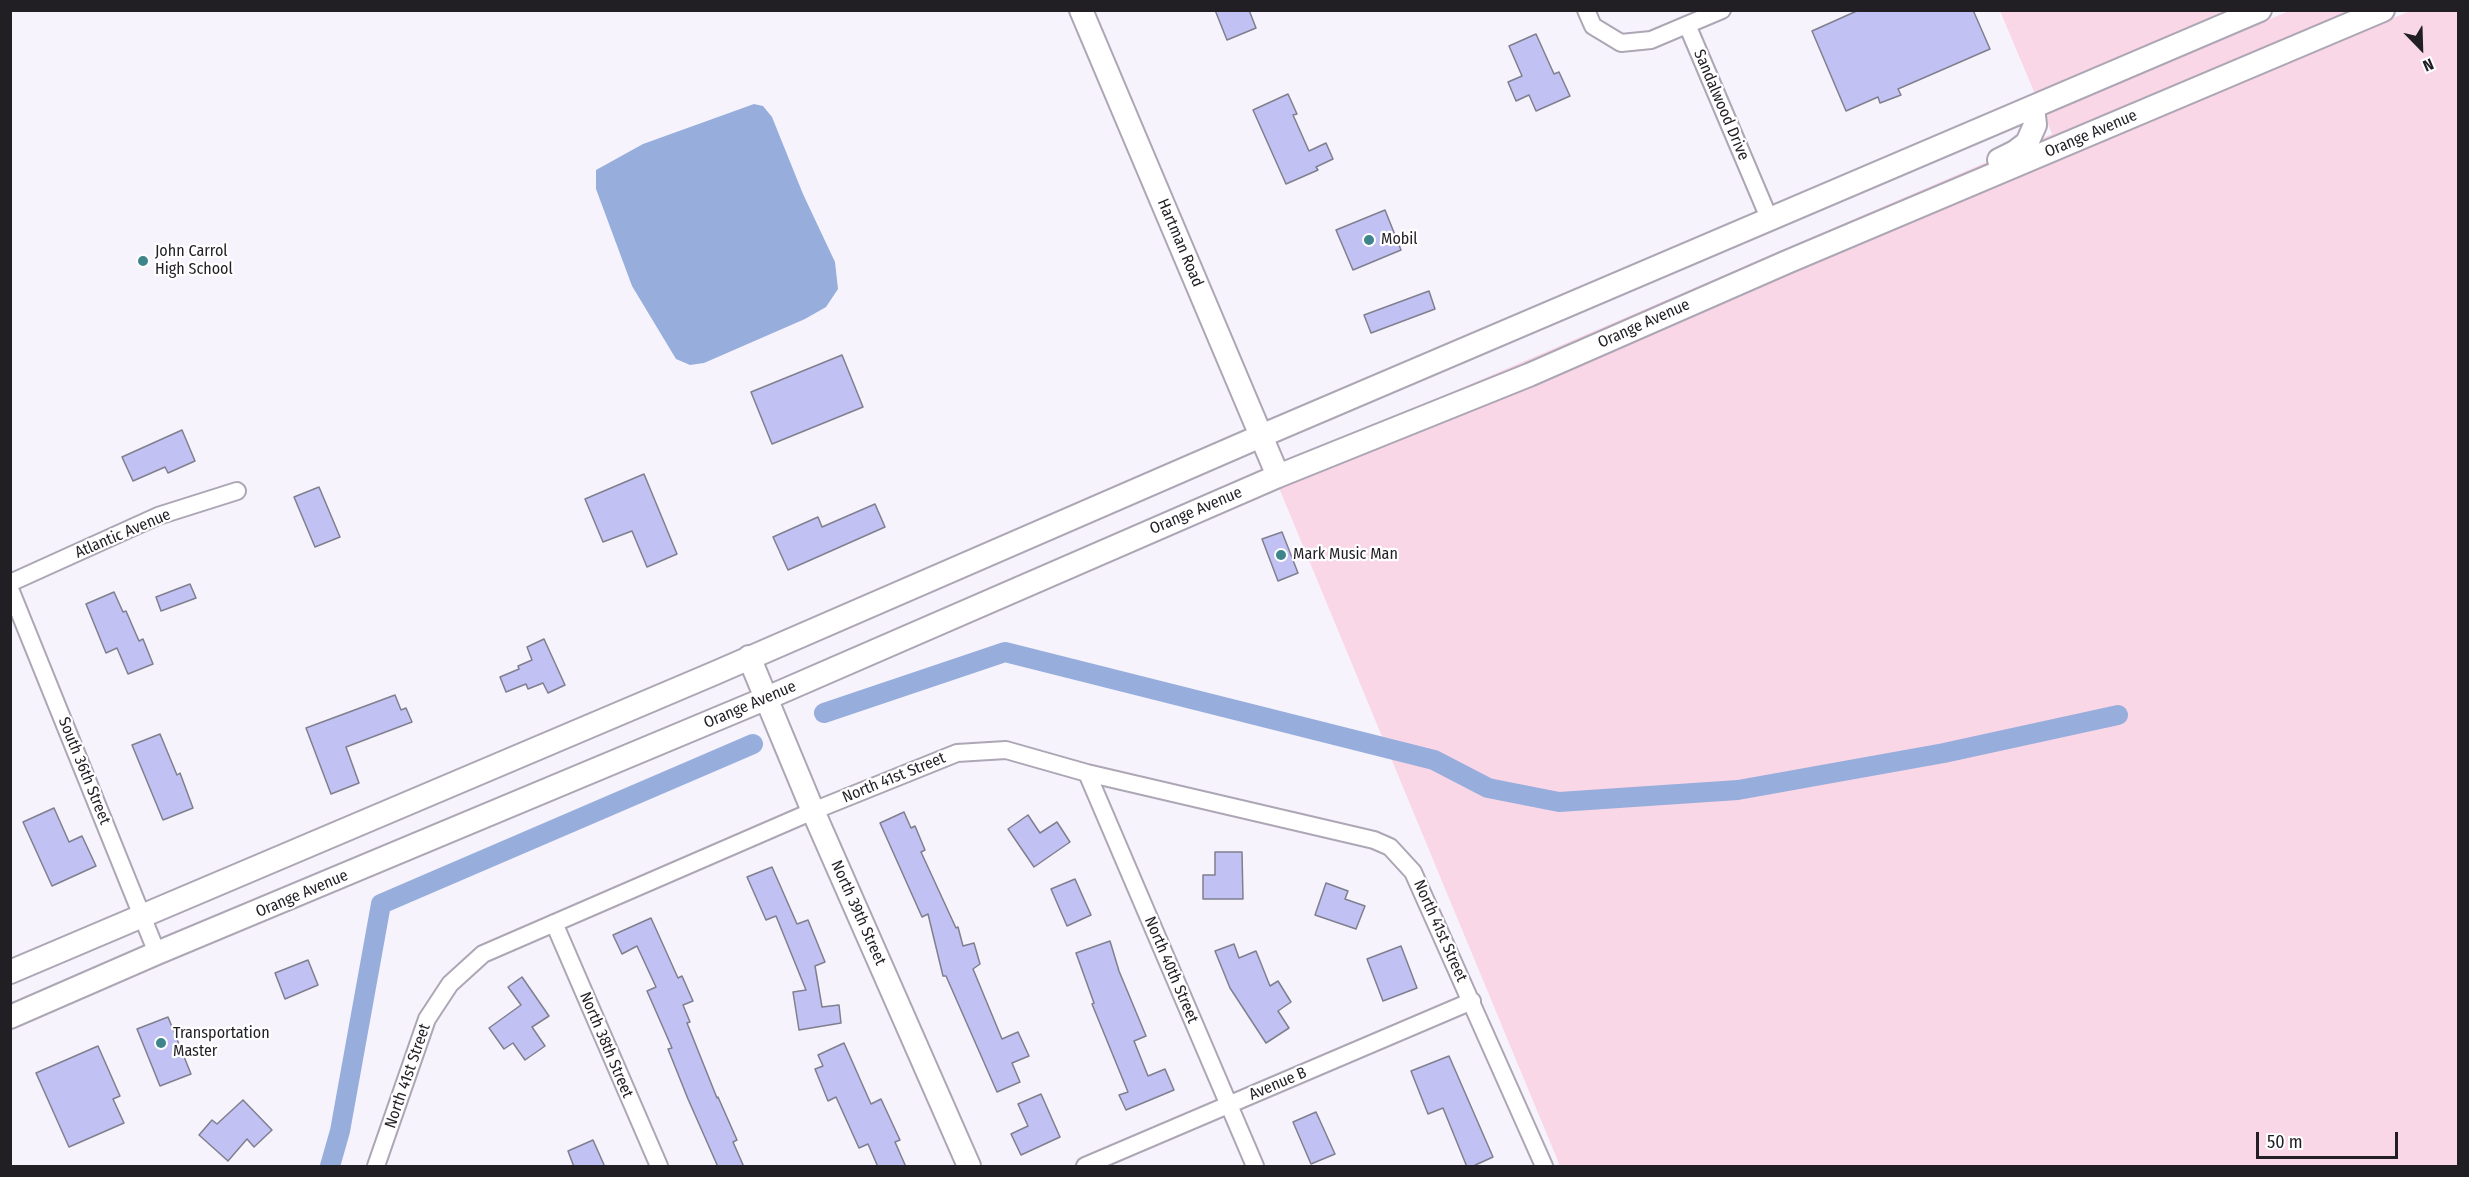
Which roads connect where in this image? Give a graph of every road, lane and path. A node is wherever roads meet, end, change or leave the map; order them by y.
1 (1081, 10) edge
2 (1586, 10) edge
3 (1722, 10) edge
4 (2260, 10) edge
5 (2383, 10) edge
6 (1688, 27) junction
7 (2033, 107) junction
8 (1769, 218) junction
9 (1864, 229) junction
10 (1261, 436) junction
11 (1278, 476) junction
12 (237, 491) dead end
13 (10, 583) edge
14 (10, 589) edge
15 (749, 657) junction
16 (767, 698) junction
17 (1087, 773) junction
18 (813, 811) junction
19 (142, 917) junction
20 (554, 923) junction
21 (157, 953) junction
22 (10, 972) edge
23 (1472, 1001) junction
24 (10, 1017) edge
25 (1229, 1105) junction
26 (376, 1167) edge
27 (659, 1167) edge
28 (969, 1167) edge
29 (1085, 1167) edge
30 (1255, 1167) edge
31 (1544, 1167) edge

1 - 10 main road, Hartman Road
2 - 6 street
3 - 6 street
4 - 7 main road
5 - 9 main road, Orange Avenue
6 - 8 street, Sandalwood Drive
7 - 8 main road
7 - 9 main road
8 - 10 main road
9 - 11 main road, Orange Avenue
10 - 11 main road, Hartman Road
10 - 15 main road
11 - 16 main road, Orange Avenue
12 - 13 street, Atlantic Avenue
14 - 19 street, South 36th Street
15 - 16 main road, North 39th Street
15 - 19 main road
16 - 18 main road, North 39th Street
16 - 21 main road, Orange Avenue
17 - 18 street, North 41st Street
17 - 23 street, North 41st Street
17 - 25 street, North 40th Street
18 - 20 street, North 41st Street
18 - 28 main road, North 39th Street
19 - 21 street, South 36th Street
19 - 22 main road
20 - 26 street, North 41st Street
20 - 27 street, North 38th Street
21 - 24 main road, Orange Avenue
23 - 25 street, Avenue B
23 - 31 street, North 41st Street
25 - 29 street, Avenue B
25 - 30 street, North 40th Street

